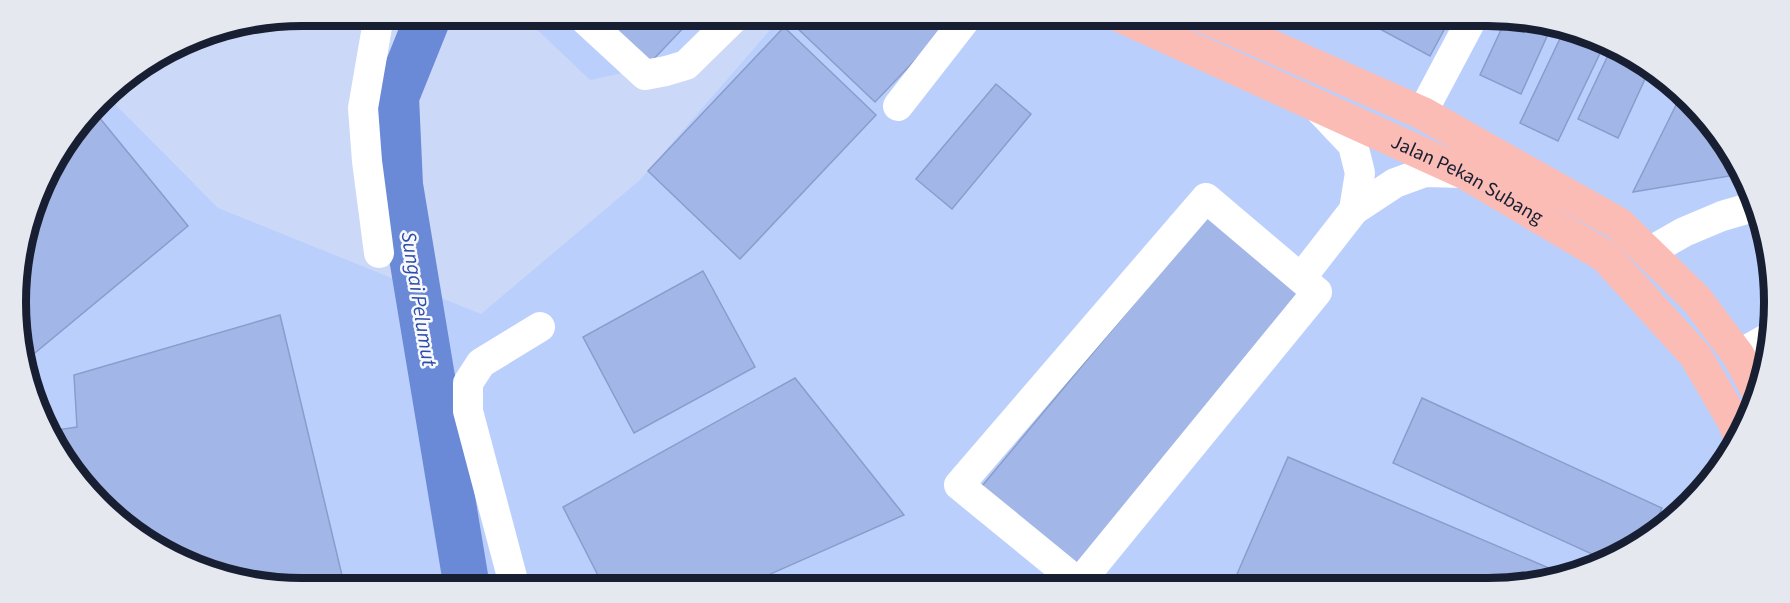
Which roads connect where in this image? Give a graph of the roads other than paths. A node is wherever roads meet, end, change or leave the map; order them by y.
1 (377, 26) edge
2 (592, 26) edge
3 (726, 26) edge
4 (960, 26) edge
5 (1142, 26) edge
6 (1225, 26) edge
7 (1468, 26) edge
8 (1316, 105) junction
9 (898, 106) dead end
10 (1422, 113) junction
11 (1465, 173) junction
12 (1748, 208) edge
13 (1354, 210) junction
14 (1649, 252) junction
15 (379, 253) dead end
16 (1301, 278) junction
17 (540, 327) dead end
18 (1761, 342) edge
19 (1738, 355) junction
20 (1752, 382) edge
21 (1735, 425) edge
22 (512, 578) edge
23 (1073, 578) edge
24 (1083, 578) edge

1 - 15 street
2 - 3 street
4 - 9 street
5 - 8 main road, Jalan Pekan Subang
6 - 10 main road, Jalan Pekan Subang
7 - 10 street
8 - 11 main road, Jalan Pekan Subang
8 - 13 street
10 - 14 main road, Jalan Pekan Subang
11 - 13 street
11 - 21 main road, Jalan Pekan Subang
12 - 14 street
13 - 16 street
14 - 19 main road, Jalan Pekan Subang
16 - 23 street
16 - 24 street
17 - 22 street
18 - 19 street
19 - 20 main road, Jalan Pekan Subang

